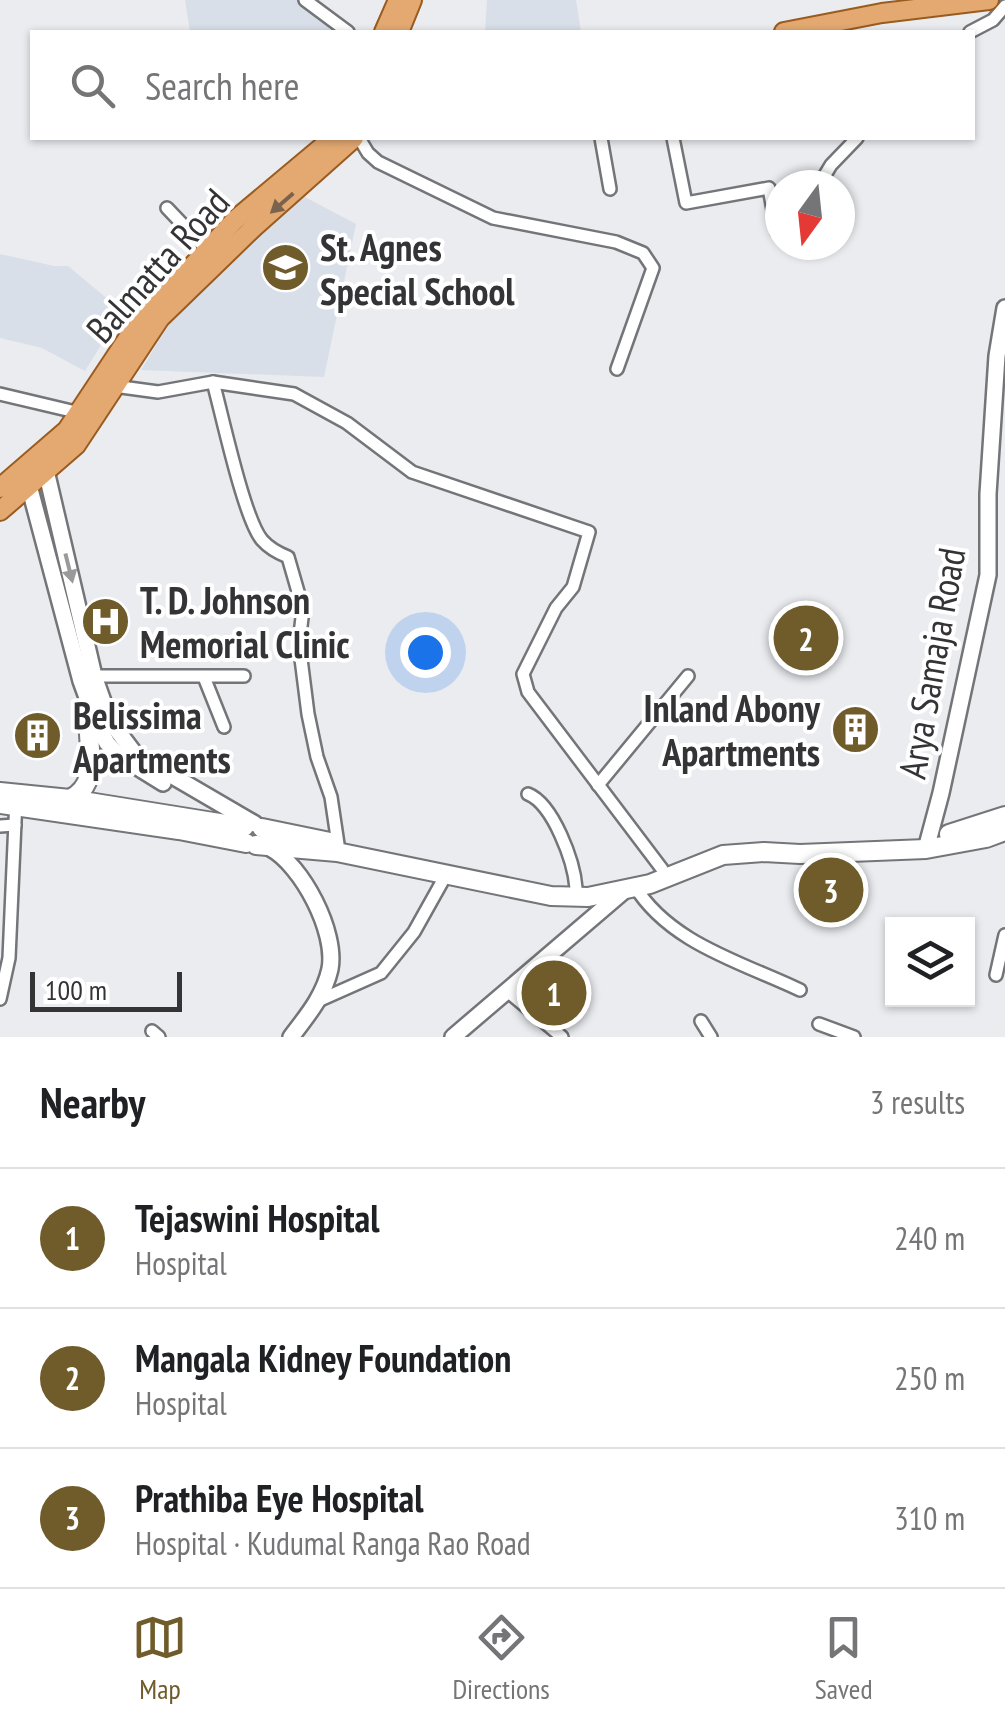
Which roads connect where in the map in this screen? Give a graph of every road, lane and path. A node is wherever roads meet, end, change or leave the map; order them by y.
1 (305, 0) edge
2 (398, 0) edge
3 (412, 0) edge
4 (989, 0) edge
5 (1005, 6) edge
6 (345, 30) edge
7 (385, 30) edge
8 (400, 30) edge
9 (794, 30) edge
10 (974, 30) edge
11 (331, 140) edge
12 (354, 140) edge
13 (358, 140) edge
14 (601, 140) edge
15 (673, 140) edge
16 (855, 140) edge
17 (828, 170) edge
18 (610, 189) dead end
19 (765, 189) edge
20 (167, 208) dead end
21 (207, 250) junction
22 (1004, 319) edge
23 (616, 369) dead end
24 (213, 382) junction
25 (114, 386) junction
26 (0, 394) edge
27 (80, 413) junction
28 (42, 454) junction
29 (46, 473) junction
30 (27, 477) junction
31 (0, 488) edge
32 (0, 512) edge
33 (94, 676) junction
34 (244, 676) dead end
35 (688, 676) dead end
36 (204, 678) junction
37 (96, 706) junction
38 (224, 727) dead end
39 (598, 785) junction
40 (528, 794) dead end
41 (8, 799) edge
42 (70, 799) junction
43 (1005, 816) edge
44 (15, 825) junction
45 (0, 826) edge
46 (1005, 831) edge
47 (254, 834) junction
48 (927, 843) junction
49 (338, 844) junction
50 (662, 869) junction
51 (447, 873) junction
52 (629, 885) junction
53 (576, 888) junction
54 (1005, 935) edge
55 (996, 975) dead end
56 (506, 990) junction
57 (800, 990) dead end
58 (0, 999) edge
59 (318, 1001) junction
60 (702, 1021) dead end
61 (819, 1024) dead end
62 (291, 1037) edge
63 (452, 1037) edge
64 (562, 1037) edge
65 (712, 1037) edge
66 (854, 1037) edge

1 - 6 street
2 - 7 main road
3 - 8 main road
4 - 9 main road
5 - 10 street
11 - 21 main road, Balmatta Road
12 -> 25 main road
13 - 23 street
14 - 18 street
15 - 19 street
16 - 17 street
20 - 21 street
21 - 27 main road, Balmatta Road
22 - 48 street, Arya Samaja Road
24 - 25 street
24 - 39 street
24 - 49 street
25 - 29 main road
26 - 27 street
27 - 28 main road, Balmatta Road
28 - 29 street
28 - 30 main road, Balmatta Road
29 - 30 main road
29 -> 33 street
30 - 31 main road, Balmatta Road
30 - 32 main road
30 - 37 street
33 - 36 street
33 - 37 street
34 - 36 street
35 - 39 street
36 - 38 street
37 - 42 main road
37 - 47 street
39 - 50 street
40 - 53 street
41 - 42 main road
41 - 44 street
41 - 47 main road
42 - 47 main road
43 - 48 main road
44 - 45 street
44 - 58 street
46 - 48 main road
47 - 49 main road
47 - 51 main road
47 - 59 street
48 - 50 main road
48 - 52 main road
49 - 53 main road
50 - 52 main road
51 - 52 main road
51 - 59 street
52 - 53 main road
52 - 56 street
52 - 57 street
54 - 55 street
56 - 63 street
56 - 64 street
59 - 62 street
60 - 65 street
61 - 66 street

